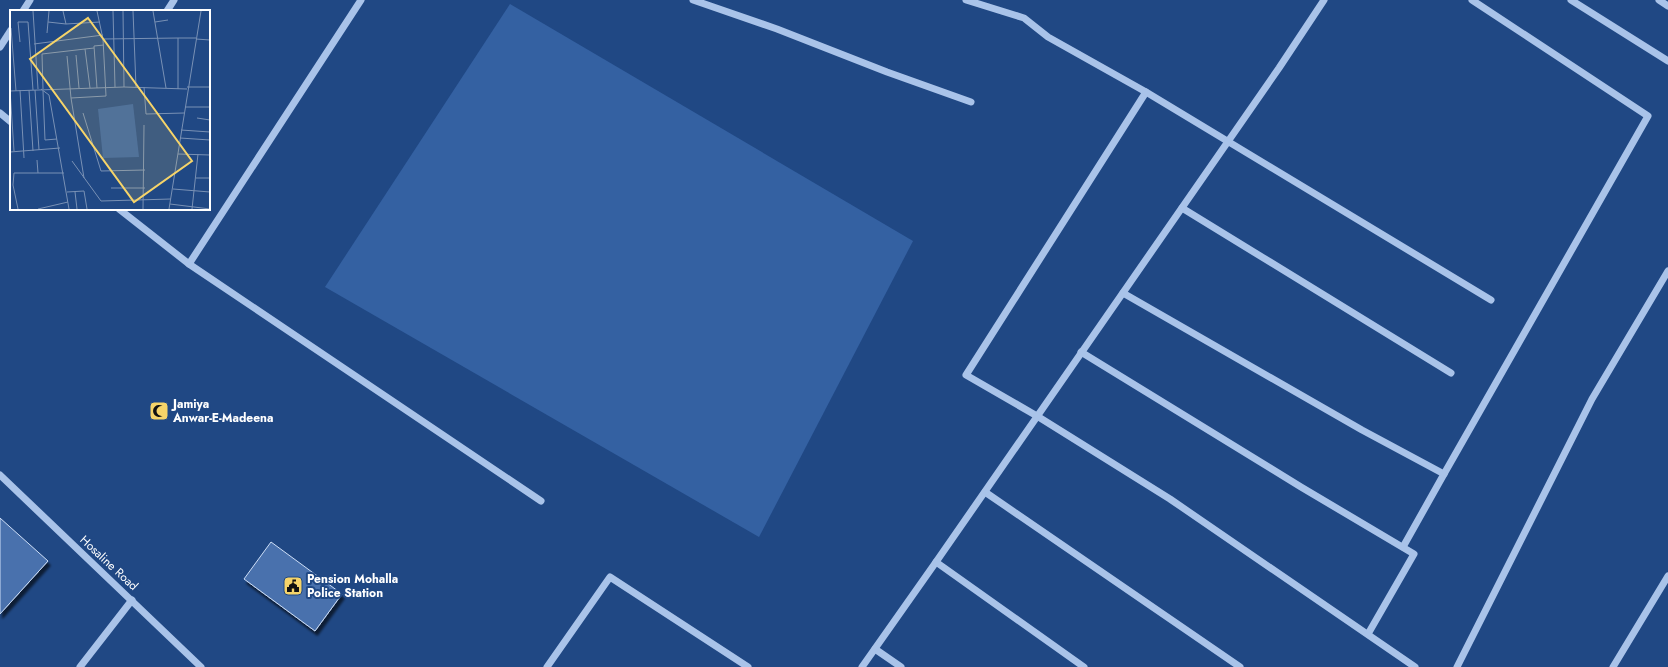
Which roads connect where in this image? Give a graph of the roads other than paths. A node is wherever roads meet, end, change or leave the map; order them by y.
1 (30, 0) edge
2 (174, 0) edge
3 (360, 0) edge
4 (693, 0) edge
5 (966, 0) edge
6 (1324, 0) edge
7 (1472, 0) edge
8 (1571, 0) edge
9 (1659, 0) edge
10 (1668, 6) edge
11 (24, 10) edge
12 (168, 10) edge
13 (10, 32) edge
14 (0, 47) edge
15 (1668, 61) edge
16 (1146, 92) junction
17 (971, 102) dead end
18 (0, 113) edge
19 (10, 121) edge
20 (1229, 140) junction
21 (1182, 208) junction
22 (120, 210) edge
23 (189, 264) junction
24 (1668, 271) edge
25 (1123, 293) junction
26 (1491, 300) dead end
27 (1081, 352) junction
28 (1451, 372) dead end
29 (1037, 416) junction
30 (1444, 474) junction
31 (0, 475) edge
32 (985, 492) junction
33 (541, 501) dead end
34 (1403, 548) junction
35 (936, 562) junction
36 (1668, 576) edge
37 (132, 600) junction
38 (1368, 634) junction
39 (875, 649) junction
40 (80, 667) edge
41 (202, 667) edge
42 (547, 667) edge
43 (748, 667) edge
44 (862, 667) edge
45 (902, 667) edge
46 (1084, 667) edge
47 (1240, 667) edge
48 (1416, 667) edge
49 (1457, 667) edge
50 (1612, 667) edge

1 - 11 street
2 - 12 street
3 - 23 street
4 - 17 street
5 - 16 street
6 - 20 street
7 - 30 street
8 - 15 street
9 - 10 street
13 - 14 street
16 - 20 street
16 - 29 street
18 - 19 street
20 - 21 street
20 - 26 street
21 - 25 street
21 - 28 street
22 - 23 street
23 - 33 street
24 - 49 street
25 - 27 street
25 - 30 street
27 - 29 street
27 - 34 street
29 - 32 street
29 - 38 street
30 - 34 street
31 - 37 street, Hosaline Road
32 - 35 street
32 - 47 street
34 - 38 street
35 - 39 street
35 - 46 street
36 - 50 street
37 - 40 street
37 - 41 street, Hosaline Road
38 - 48 street
39 - 44 street
39 - 45 street
42 - 43 street

